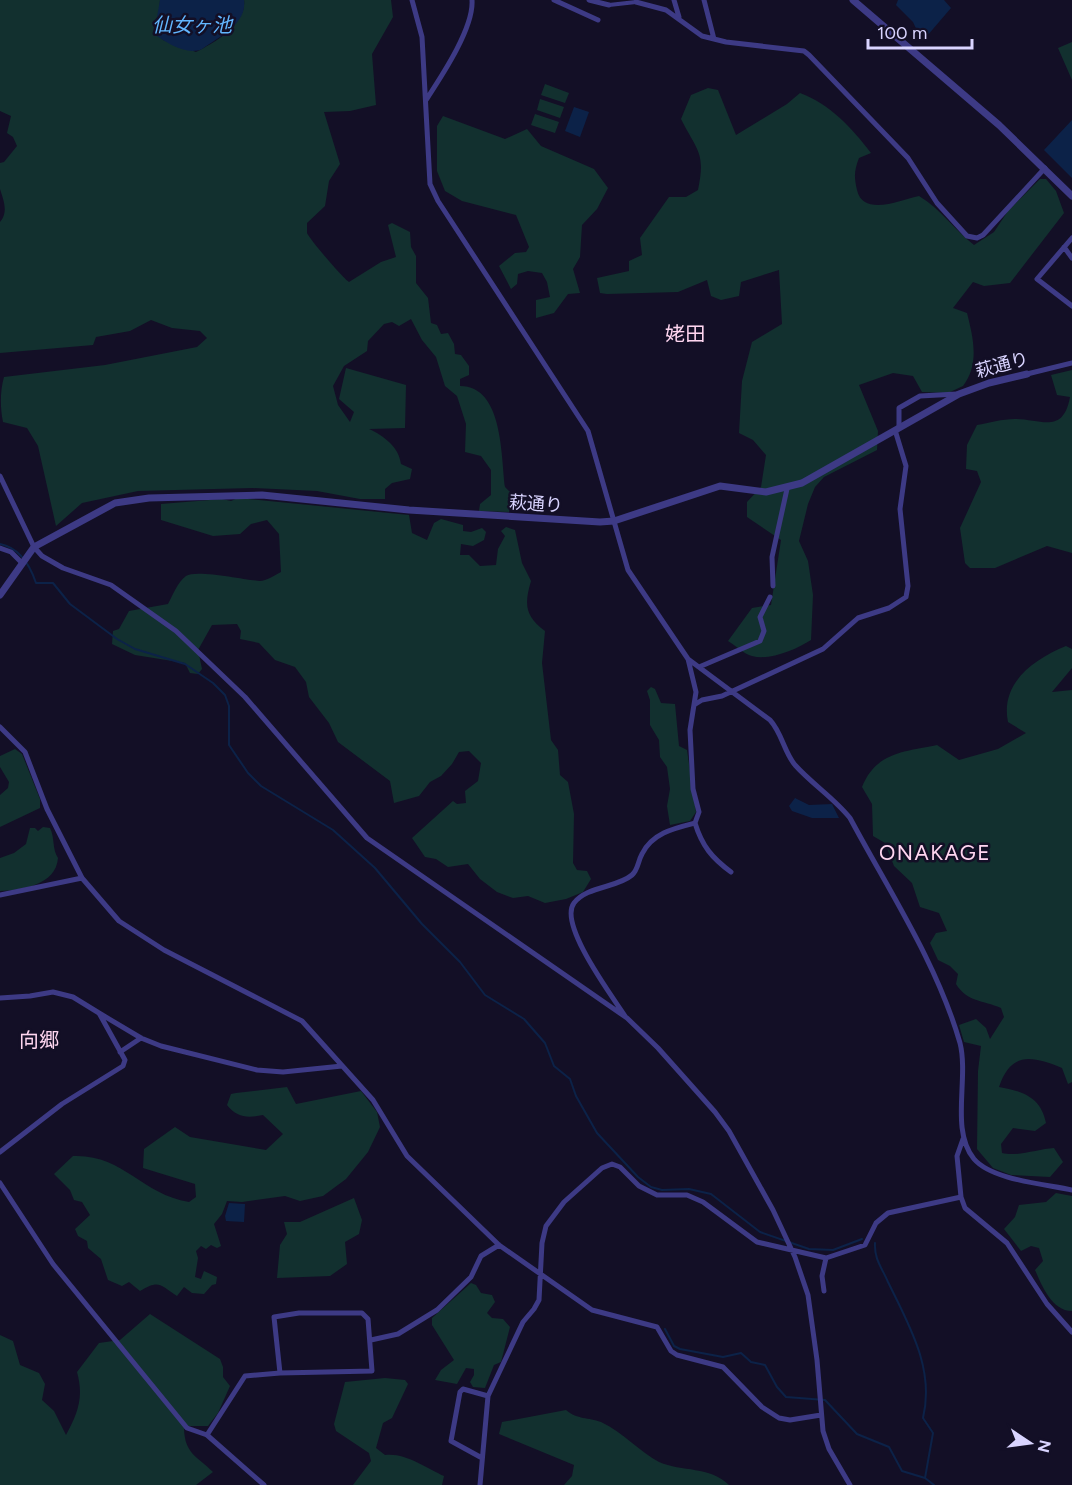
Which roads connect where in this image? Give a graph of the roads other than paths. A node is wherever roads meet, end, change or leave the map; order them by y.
1 (412, 0) edge
2 (472, 0) edge
3 (554, 0) edge
4 (589, 0) edge
5 (674, 0) edge
6 (704, 0) edge
7 (853, 0) edge
8 (641, 2) edge
9 (609, 5) joint
10 (679, 17) junction
11 (598, 20) dead end
12 (714, 39) junction
13 (426, 100) junction
14 (1045, 168) junction
15 (1072, 196) edge
16 (1072, 238) edge
17 (1064, 247) junction
18 (1072, 258) edge
19 (1072, 306) edge
20 (1072, 363) edge
21 (1027, 374) joint
22 (959, 394) junction
23 (897, 429) junction
24 (0, 476) edge
25 (787, 489) junction
26 (614, 521) junction
27 (34, 547) junction
28 (0, 548) edge
29 (22, 563) junction
30 (772, 586) dead end
31 (0, 595) edge
32 (770, 597) dead end
33 (688, 659) junction
34 (699, 667) junction
35 (731, 690) junction
36 (696, 692) junction
37 (702, 700) junction
38 (694, 705) junction
39 (0, 727) edge
40 (695, 823) junction
41 (731, 872) dead end
42 (82, 878) junction
43 (0, 895) edge
44 (0, 998) edge
45 (99, 1013) junction
46 (627, 1018) junction
47 (141, 1038) junction
48 (120, 1052) junction
49 (342, 1066) junction
50 (963, 1139) junction
51 (0, 1152) edge
52 (0, 1183) edge
53 (1072, 1190) edge
54 (961, 1197) junction
55 (499, 1245) junction
56 (792, 1251) junction
57 (826, 1258) junction
58 (540, 1275) junction
59 (824, 1292) dead end
60 (1072, 1332) edge
61 (371, 1340) junction
62 (280, 1373) junction
63 (488, 1396) junction
64 (821, 1415) junction
65 (207, 1435) junction
66 (482, 1458) junction
67 (264, 1485) edge
68 (480, 1485) edge
69 (850, 1485) edge

1 - 13 street
2 - 13 street
3 - 11 street
4 - 9 street
5 - 10 street
6 - 12 street
7 - 14 street
8 - 9 street
8 - 10 street
10 - 12 street
12 - 14 street
13 - 26 street
14 - 15 street
16 - 17 street
17 - 18 street
17 - 19 street
20 - 21 street, 萩通り
21 - 22 street, 萩通り
22 - 23 street, 萩通り
22 - 23 street
23 - 25 street, 萩通り
23 - 35 street
24 - 27 street
25 - 26 street, 萩通り
25 - 30 street
26 - 27 street, 萩通り
26 - 33 street
27 - 29 street, 萩通り
27 - 46 street
28 - 29 street
29 - 31 street, 萩通り
32 - 34 street
33 - 34 street
33 - 36 street
34 - 35 street
35 - 37 street
35 - 50 street
36 - 37 street
36 - 38 street
37 - 38 street
38 - 40 street
39 - 42 street
40 - 41 street
40 - 46 street
42 - 43 street
42 - 49 street
44 - 45 street
45 - 47 street
45 - 48 street
46 - 56 street
47 - 48 street
47 - 49 street
48 - 51 street
49 - 55 street
50 - 53 street
50 - 54 street
52 - 65 street
54 - 57 street
54 - 60 street
55 - 58 street
55 - 61 street
56 - 57 street
56 - 58 street
56 - 64 street
57 - 59 street
58 - 63 street
58 - 64 street
61 - 62 street
61 - 62 street
62 - 65 street
63 - 66 street
63 - 66 street
64 - 69 street
65 - 67 street
66 - 68 street

